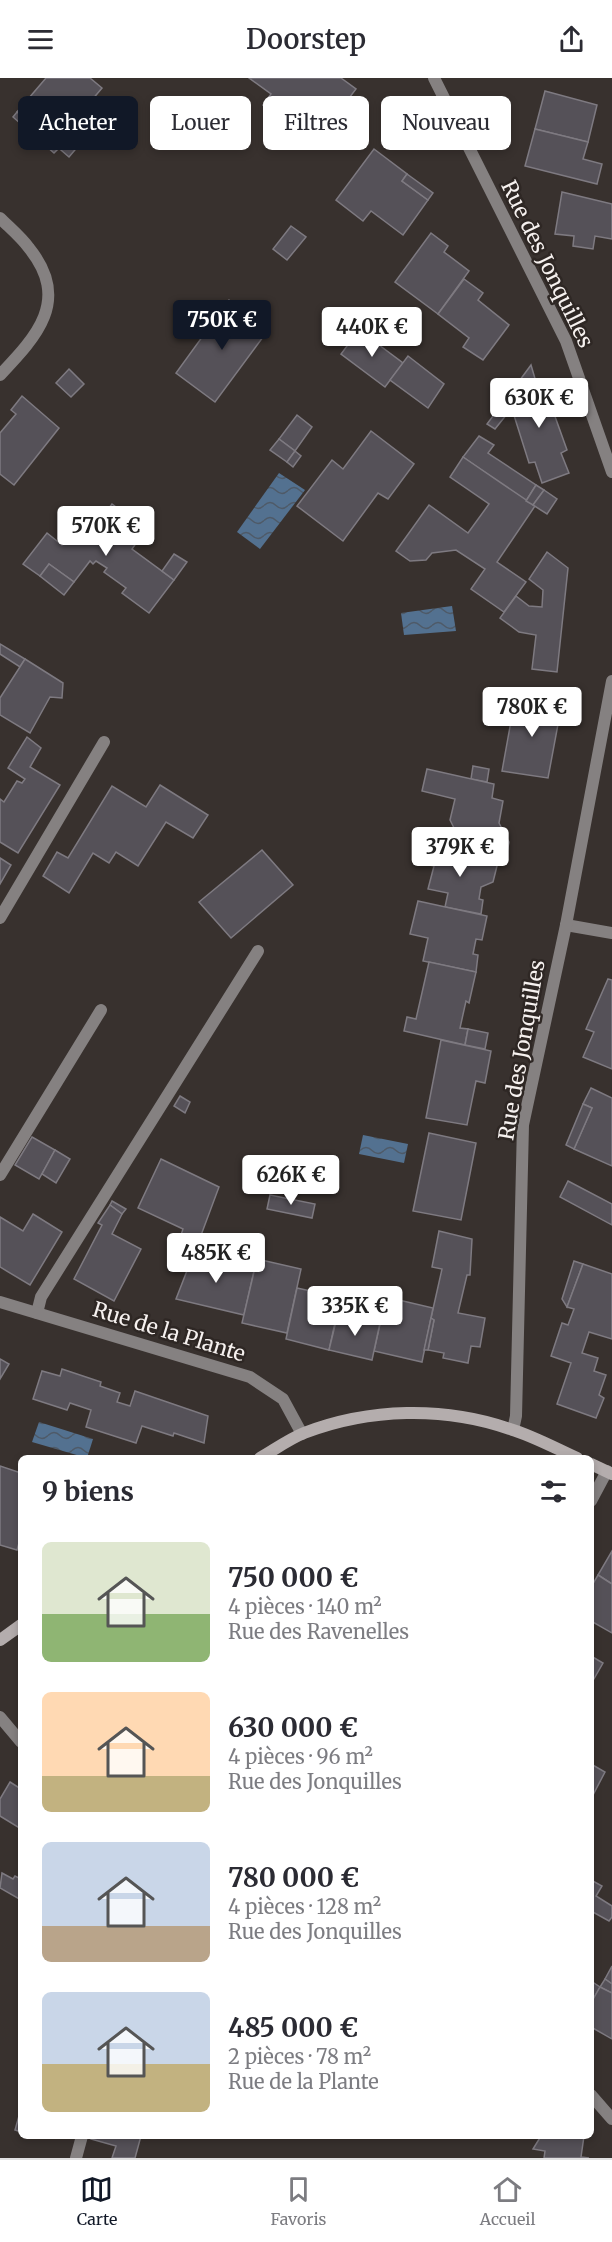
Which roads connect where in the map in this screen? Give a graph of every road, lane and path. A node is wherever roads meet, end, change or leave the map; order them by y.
1 (434, 78) edge
2 (0, 218) edge
3 (0, 375) edge
4 (612, 471) edge
5 (612, 681) edge
6 (104, 742) dead end
7 (0, 918) edge
8 (566, 925) junction
9 (612, 933) edge
10 (258, 951) dead end
11 (101, 1010) dead end
12 (0, 1174) edge
13 (0, 1302) edge
14 (37, 1313) junction
15 (513, 1430) junction
16 (302, 1434) junction
17 (265, 1455) edge
18 (571, 1455) edge
19 (594, 1465) edge
20 (610, 1473) edge
21 (594, 1497) edge
22 (18, 1626) edge
23 (0, 1640) edge
24 (0, 1718) edge
25 (18, 1739) edge
26 (594, 2098) edge
27 (612, 2119) edge
28 (81, 2139) edge
29 (76, 2158) edge

1 - 4 street, Rue des Jonquilles
2 - 3 street
5 - 8 street, Rue des Jonquilles
6 - 7 street
8 - 9 street
8 - 15 street, Rue des Jonquilles
10 - 14 street
11 - 12 street
13 - 14 street, Rue de la Plante
14 - 16 street, Rue de la Plante
15 - 16 street
15 - 18 street
16 - 17 street
19 - 20 street
20 - 21 street
22 - 23 street
24 - 25 street
26 - 27 street
28 - 29 street

